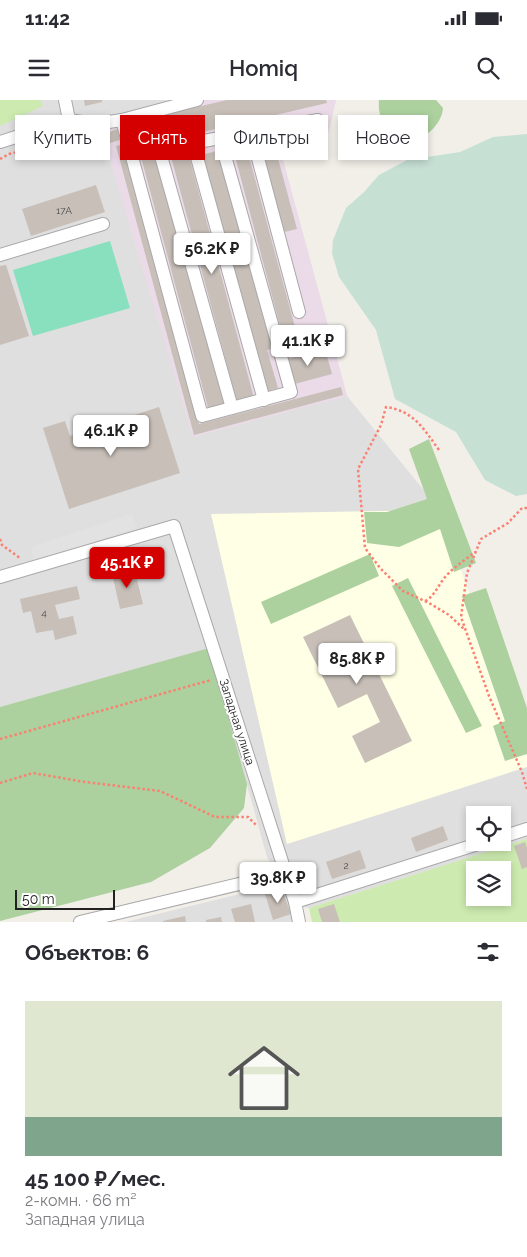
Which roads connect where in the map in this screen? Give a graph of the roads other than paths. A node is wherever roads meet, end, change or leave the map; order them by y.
1 (65, 100) edge
2 (197, 100) edge
3 (68, 115) edge
4 (141, 115) edge
5 (15, 137) edge
6 (0, 142) edge
7 (134, 160) edge
8 (162, 160) edge
9 (198, 160) edge
10 (226, 160) edge
11 (258, 160) edge
12 (103, 224) dead end
13 (0, 255) edge
14 (299, 312) dead end
15 (264, 400) junction
16 (232, 408) junction
17 (0, 578) edge
18 (527, 829) edge
19 (511, 834) edge
20 (466, 848) edge
21 (285, 873) junction
22 (295, 902) junction
23 (80, 922) edge
24 (299, 922) edge

1 - 3 street
2 - 4 street
5 - 6 street
7 - 16 street
8 - 16 street
9 - 15 street
10 - 15 street
11 - 14 street
12 - 13 street
15 - 16 street
17 - 21 street, Западная улица
18 - 19 street
20 - 22 street
21 - 22 street, Западная улица
21 - 23 street
22 - 24 street, Западная улица

